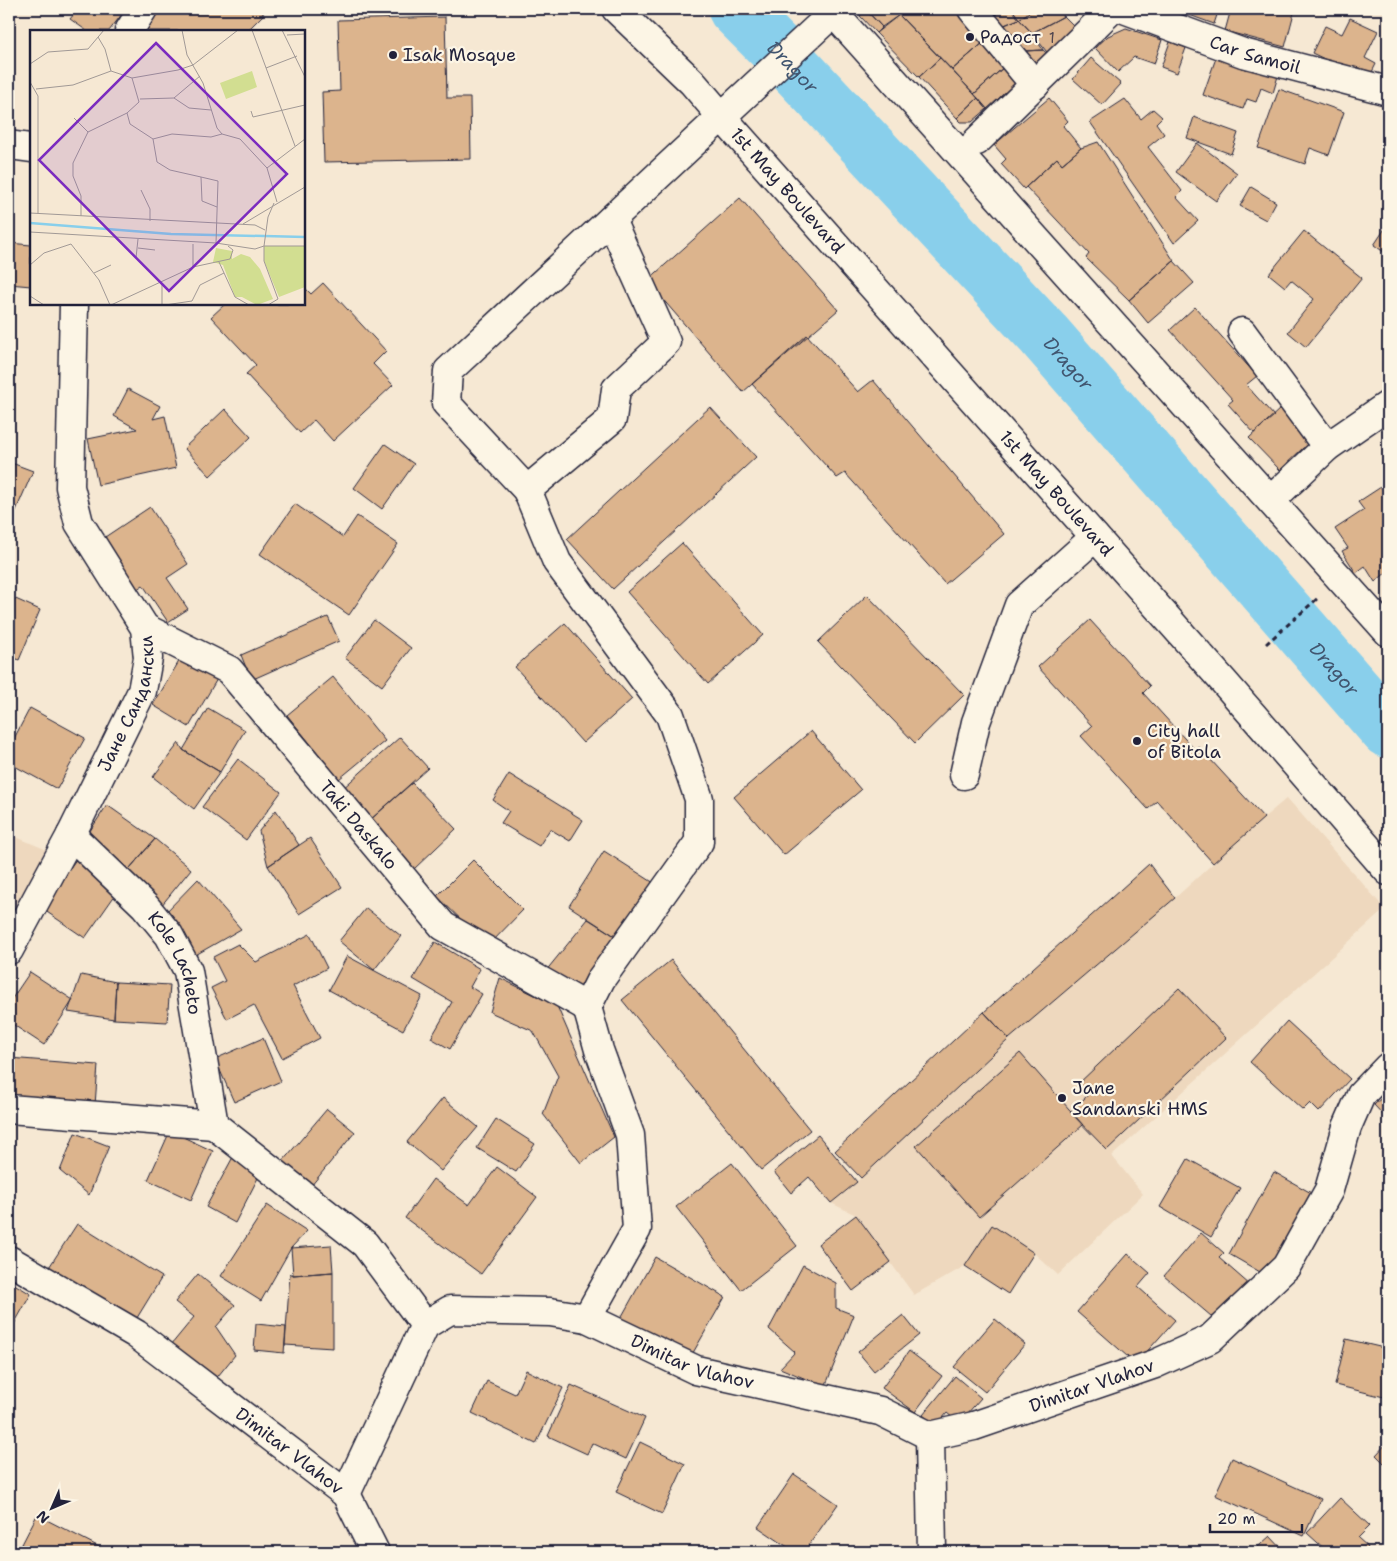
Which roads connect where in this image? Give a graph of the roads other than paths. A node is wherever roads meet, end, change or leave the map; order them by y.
1 (143, 9) edge
2 (616, 9) edge
3 (972, 9) edge
4 (1112, 9) edge
5 (1124, 9) edge
6 (832, 11) edge
7 (130, 30) edge
8 (1035, 85) junction
9 (1388, 91) edge
10 (722, 117) junction
11 (977, 141) dead end
12 (9, 145) edge
13 (30, 148) edge
14 (611, 220) junction
15 (74, 305) edge
16 (1242, 332) dead end
17 (1388, 405) edge
18 (1327, 447) junction
19 (527, 490) junction
20 (1271, 500) junction
21 (1095, 537) junction
22 (145, 628) junction
23 (1388, 632) edge
24 (964, 775) dead end
25 (71, 835) junction
26 (1388, 871) edge
27 (9, 950) edge
28 (587, 1007) junction
29 (1388, 1068) edge
30 (9, 1109) edge
31 (214, 1125) junction
32 (9, 1260) edge
33 (587, 1318) junction
34 (425, 1325) junction
35 (930, 1436) junction
36 (346, 1494) junction
37 (375, 1552) edge
38 (932, 1552) edge

1 - 7 street
2 - 10 street, 1st May Boulevard
3 - 8 street
4 - 8 street
5 - 9 street, Car Samoil
6 - 10 street, 1st May Boulevard
6 - 20 street
8 - 11 street
10 - 14 street
10 - 21 street, 1st May Boulevard
12 - 13 street
14 - 19 street
14 - 19 street
15 - 22 street, Јане Сандански
16 - 18 street
17 - 18 street
18 - 20 street
19 - 28 street
20 - 23 street
21 - 24 street
21 - 26 street, 1st May Boulevard
22 - 25 street, Јане Сандански
22 - 28 street, Taki Daskalo
25 - 27 street, Јане Сандански
25 - 31 street, Kole Lacheto
28 - 33 street
29 - 35 street, Dimitar Vlahov
30 - 31 street
31 - 34 street
32 - 36 street, Dimitar Vlahov
33 - 34 street, Dimitar Vlahov
33 - 35 street, Dimitar Vlahov
34 - 36 street, Dimitar Vlahov
35 - 38 street
36 - 37 street

